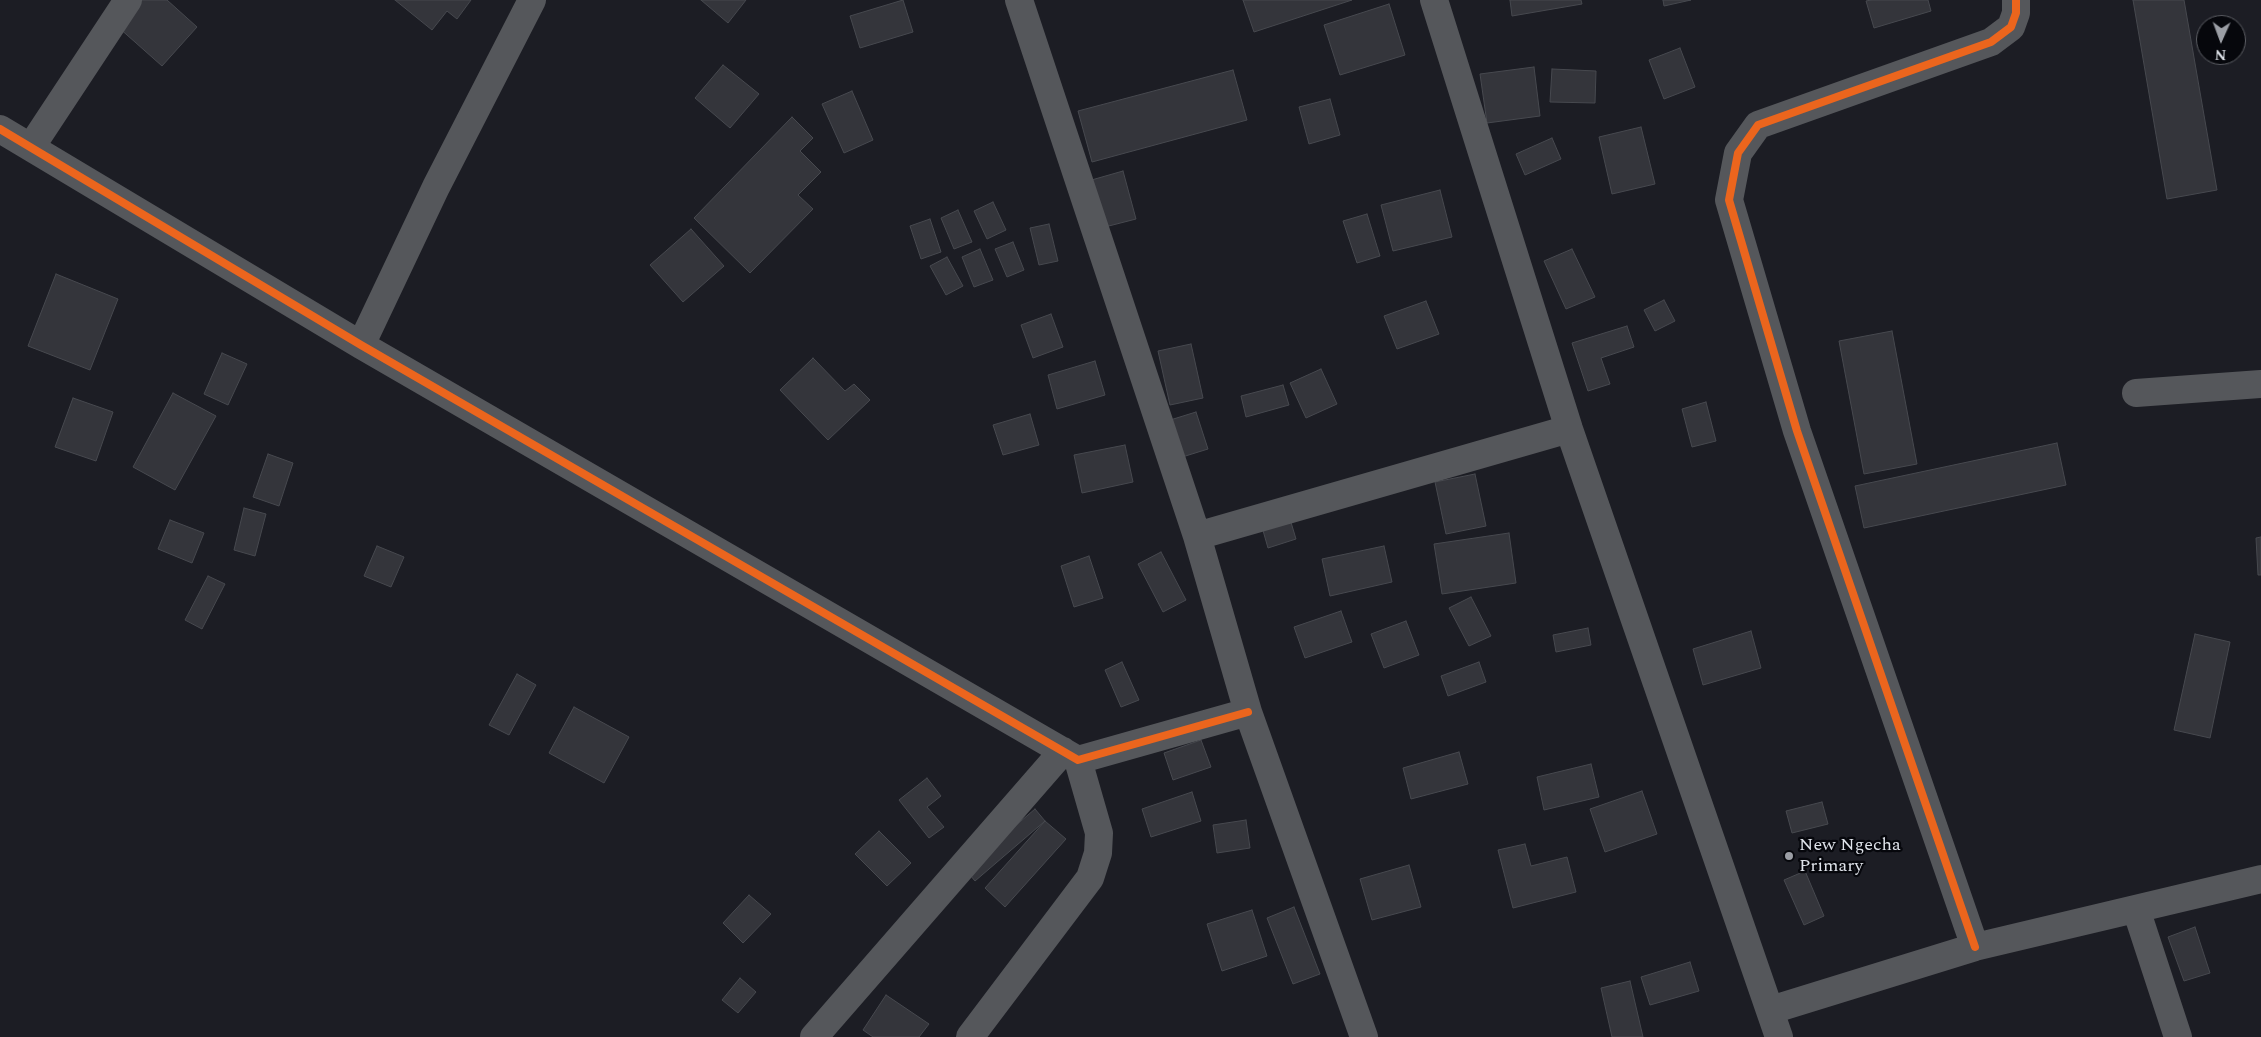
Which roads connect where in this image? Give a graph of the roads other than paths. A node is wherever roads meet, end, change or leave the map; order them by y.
1 (128, 0) edge
2 (532, 0) edge
3 (1019, 0) edge
4 (1434, 0) edge
5 (2016, 0) edge
6 (0, 129) edge
7 (31, 147) junction
8 (361, 345) junction
9 (2261, 384) edge
10 (2136, 392) dead end
11 (1569, 429) junction
12 (1197, 536) junction
13 (1248, 712) junction
14 (1071, 756) junction
15 (2261, 879) edge
16 (2136, 909) junction
17 (1975, 946) junction
18 (1771, 1010) junction
19 (814, 1037) edge
20 (970, 1037) edge
21 (1364, 1037) edge
22 (1779, 1037) edge
23 (2178, 1037) edge

1 - 7 street
2 - 8 street
3 - 12 street
4 - 11 street
5 - 17 street
6 - 7 street
7 - 8 street
8 - 14 street
9 - 10 street
11 - 12 street
11 - 18 street
12 - 13 street
13 - 14 street
13 - 21 street
14 - 19 street
14 - 20 street
15 - 16 street
16 - 17 street
16 - 23 street
17 - 18 street
18 - 22 street

